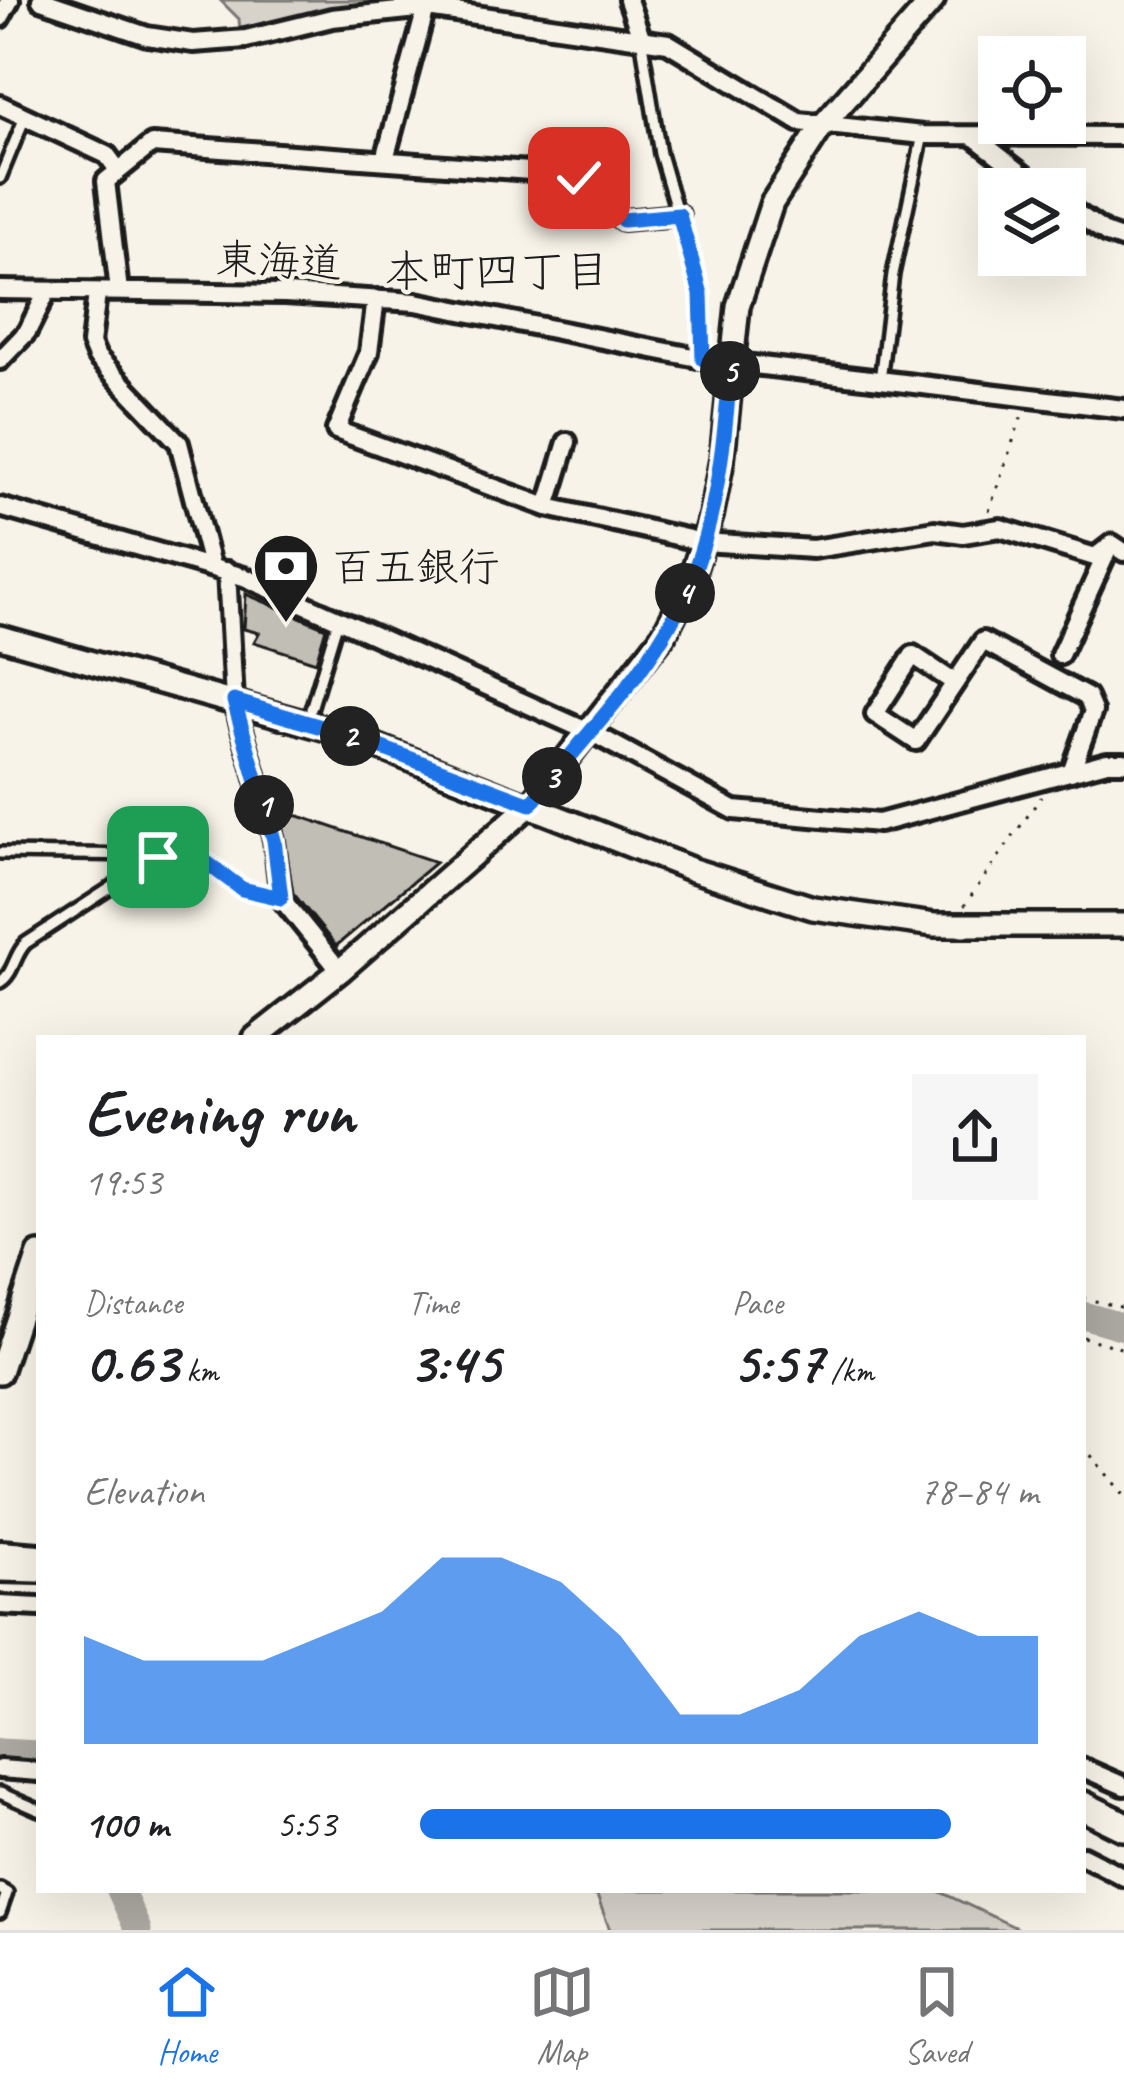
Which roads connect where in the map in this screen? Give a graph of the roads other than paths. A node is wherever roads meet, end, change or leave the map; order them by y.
1 (10, 0) edge
2 (41, 0) edge
3 (628, 0) edge
4 (925, 2) edge
5 (428, 4) edge
6 (0, 18) edge
7 (641, 37) junction
8 (0, 105) edge
9 (26, 117) junction
10 (822, 125) junction
11 (923, 135) junction
12 (973, 136) junction
13 (1124, 136) edge
14 (386, 159) junction
15 (1015, 168) edge
16 (118, 170) junction
17 (0, 178) edge
18 (679, 215) junction
19 (1086, 221) edge
20 (1124, 240) edge
21 (0, 290) edge
22 (47, 292) junction
23 (119, 292) junction
24 (97, 293) junction
25 (376, 299) junction
26 (703, 359) junction
27 (0, 360) edge
28 (731, 363) junction
29 (880, 381) junction
30 (1124, 409) edge
31 (567, 442) dead end
32 (0, 507) edge
33 (548, 507) junction
34 (703, 542) junction
35 (1118, 548) edge
36 (219, 568) junction
37 (338, 620) junction
38 (0, 637) edge
39 (1060, 655) dead end
40 (956, 683) junction
41 (234, 701) junction
42 (311, 709) dead end
43 (588, 731) junction
44 (1124, 762) edge
45 (1071, 772) junction
46 (531, 804) junction
47 (0, 853) edge
48 (158, 857) junction
49 (281, 898) junction
50 (1124, 925) edge
51 (340, 971) junction
52 (0, 982) edge
53 (259, 1035) edge
54 (36, 1263) edge
55 (0, 1372) edge
56 (0, 1550) edge
57 (36, 1552) edge
58 (0, 1567) edge
59 (36, 1568) edge
60 (0, 1605) edge
61 (36, 1607) edge
62 (0, 1768) edge
63 (1086, 1769) edge
64 (36, 1772) edge
65 (1124, 1786) edge
66 (0, 1793) edge
67 (1086, 1807) edge
68 (36, 1809) edge
69 (1124, 1828) edge
70 (1086, 1858) edge
71 (1124, 1877) edge
72 (0, 1889) edge
73 (0, 1913) edge

1 - 6 street
2 - 5 street
3 - 7 street
4 - 10 street
5 - 7 street
5 - 14 street
7 - 10 street
7 - 18 lane
8 - 9 street
9 - 16 street
9 - 17 lane
10 - 11 street
10 - 28 street
11 - 12 street
11 - 29 lane
12 - 13 street
12 - 15 street
14 - 16 street
14 - 18 street
16 - 23 street
18 - 26 lane
19 - 20 street
21 - 22 street, 東海道
22 - 24 street, 東海道
22 - 27 street
23 - 24 street, 東海道
23 - 25 street, 東海道
24 - 36 street
25 - 26 street, 東海道
25 - 33 street
26 - 28 street, 東海道
28 - 29 street, 東海道
28 - 34 street
29 - 30 street, 東海道
31 - 33 street
32 - 36 street
33 - 34 street
34 - 35 street
34 - 43 street
35 - 39 street
36 - 37 street
36 - 41 street
37 - 42 lane
37 - 43 street
38 - 41 street
40 - 40 street
40 - 45 street
41 - 46 street
41 - 49 street
43 - 45 street
43 - 46 street
44 - 45 street
46 - 50 street
46 - 51 street
47 - 48 lane
48 - 49 lane
48 - 52 lane
49 - 51 street
51 - 53 street
54 - 55 street
56 - 57 street
58 - 59 highway
60 - 61 street
62 - 64 street
63 - 65 street
66 - 68 lane
67 - 69 highway
70 - 71 street
72 - 73 lane

